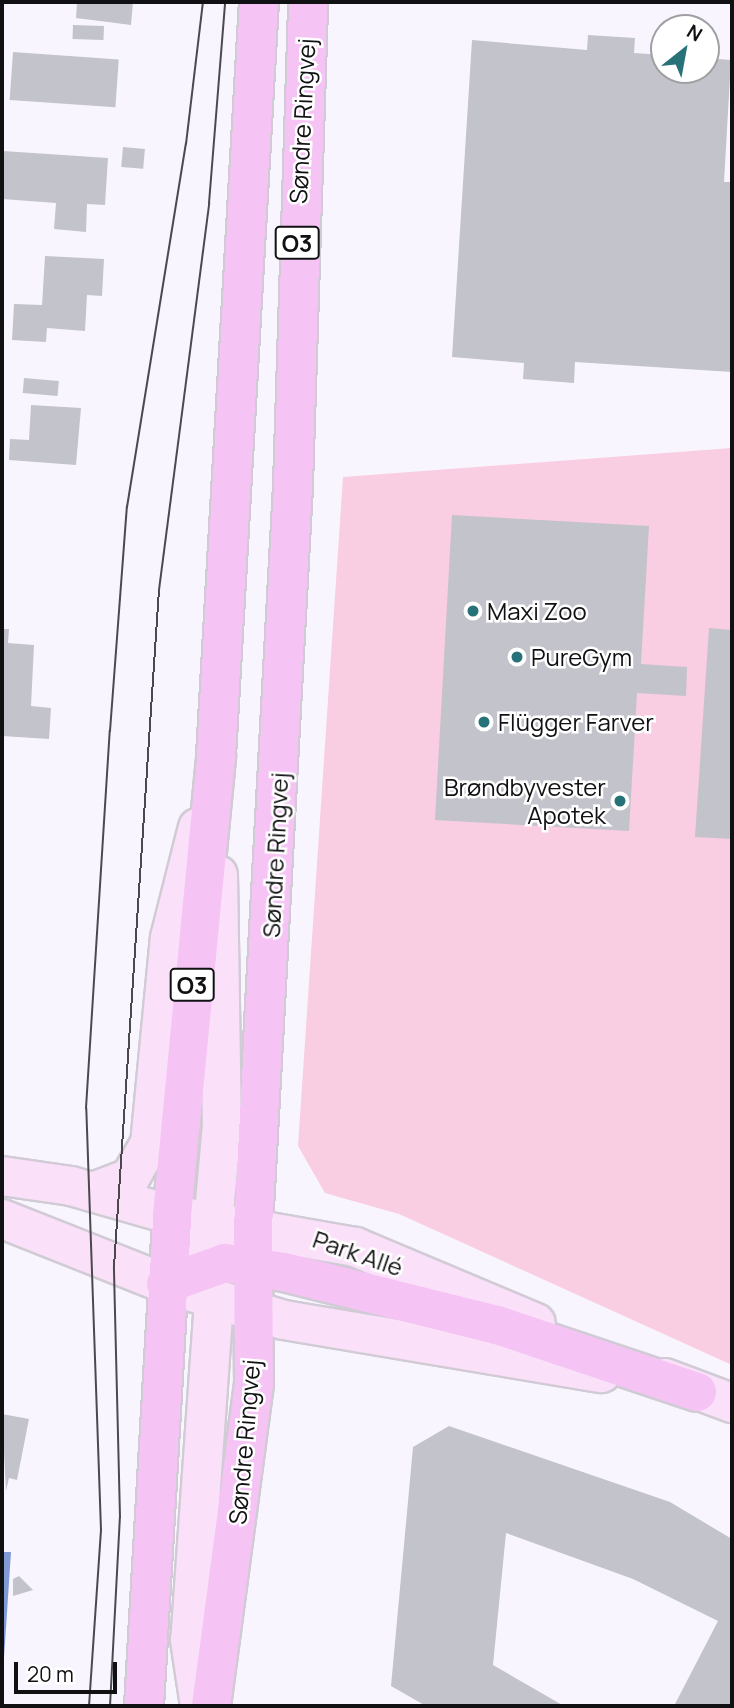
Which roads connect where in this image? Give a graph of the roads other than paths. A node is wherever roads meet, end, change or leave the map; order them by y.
1 (259, 2) edge
2 (308, 2) edge
3 (216, 756) junction
4 (2, 1176) edge
5 (93, 1192) junction
6 (172, 1215) junction
7 (2, 1219) edge
8 (214, 1223) junction
9 (253, 1227) junction
10 (223, 1274) junction
11 (166, 1284) junction
12 (253, 1311) junction
13 (715, 1397) edge
14 (144, 1706) edge
15 (200, 1706) edge
16 (211, 1706) edge

1 - 3 main road, Søndre Ringvej / O3
2 - 9 main road, Søndre Ringvej / O3
3 - 5 street
3 - 6 main road, Søndre Ringvej / O3
3 - 8 street
4 - 5 street, Park Allé
5 - 6 street, Park Allé
6 - 8 street, Park Allé
6 - 10 street
6 - 11 main road, Søndre Ringvej / O3
7 - 11 street
8 - 9 street, Park Allé
8 - 10 street
9 - 10 main road, Søndre Ringvej / O3
9 - 13 street, Park Allé
10 - 11 main road
10 - 12 main road, Søndre Ringvej / O3
10 - 13 main road
10 - 15 street
11 - 14 main road, Søndre Ringvej / O3
12 - 13 street
12 - 16 main road, Søndre Ringvej / O3

